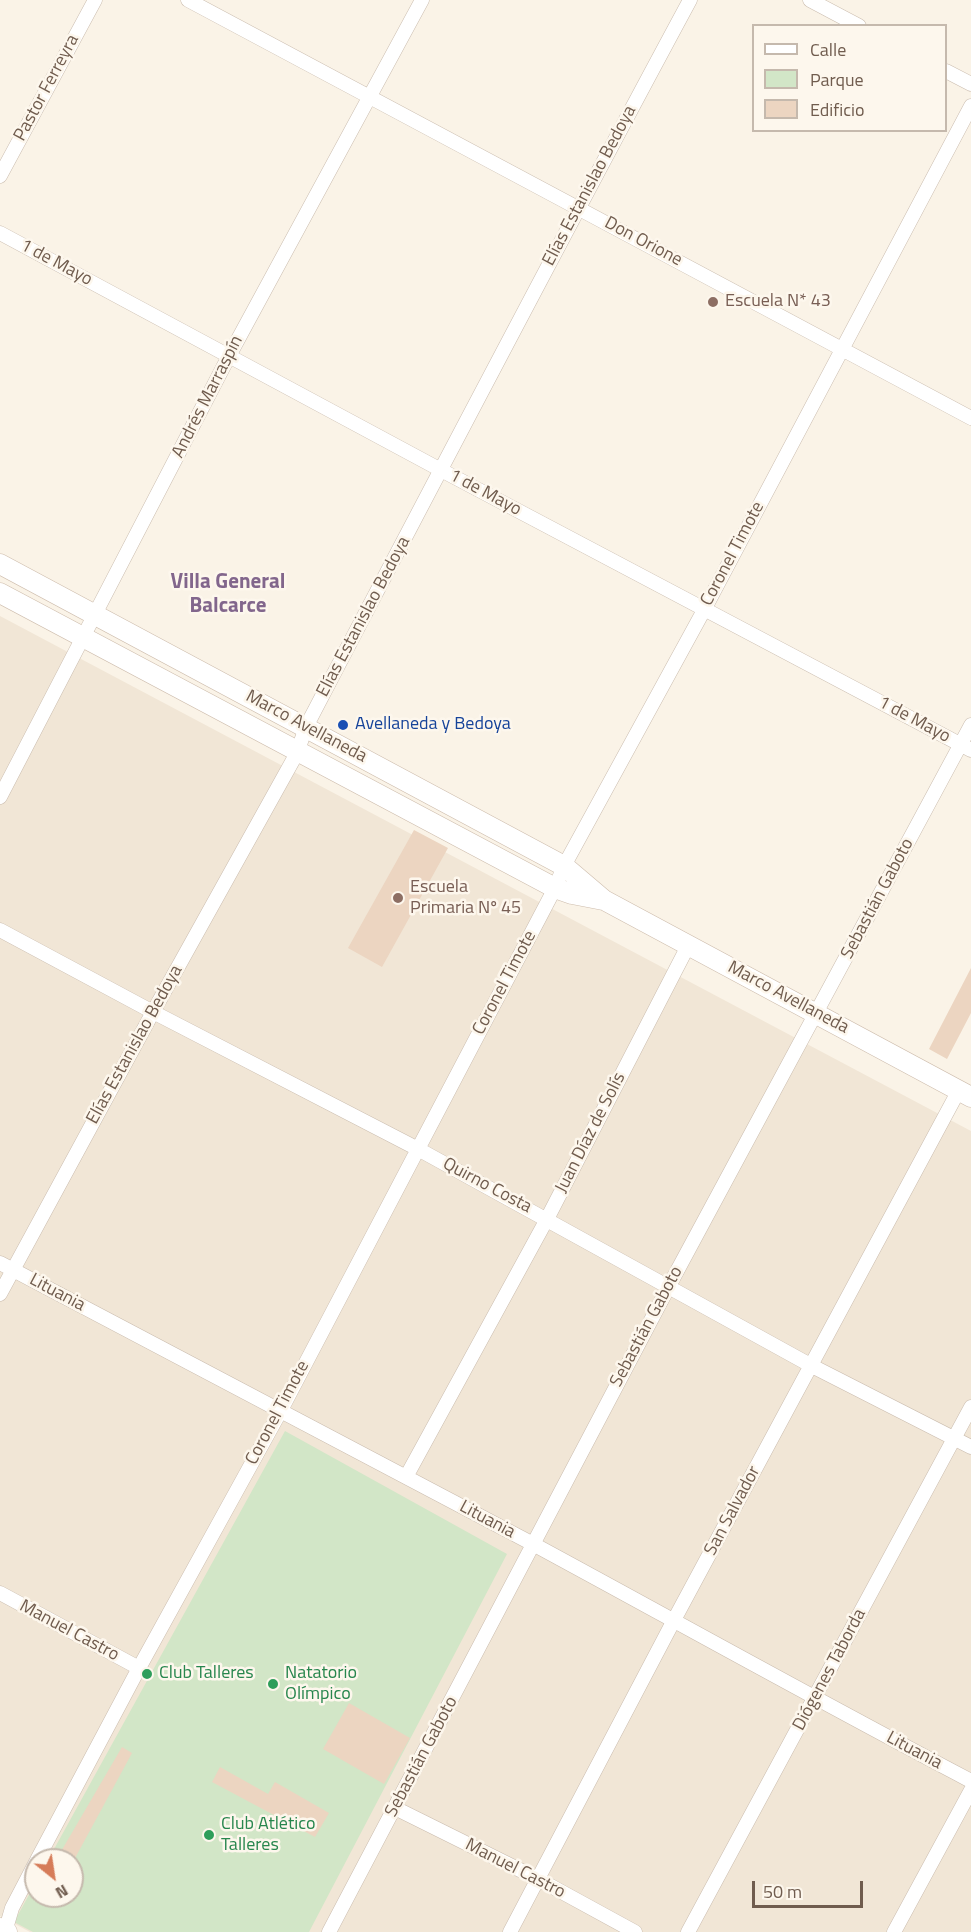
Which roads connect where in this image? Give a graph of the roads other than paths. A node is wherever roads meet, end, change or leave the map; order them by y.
1 (94, 0) edge
2 (188, 0) edge
3 (422, 0) edge
4 (690, 0) edge
5 (810, 0) edge
6 (855, 24) edge
7 (947, 71) edge
8 (971, 84) edge
9 (369, 98) junction
10 (971, 106) edge
11 (0, 176) edge
12 (578, 207) junction
13 (0, 233) edge
14 (843, 349) junction
15 (229, 356) junction
16 (971, 418) edge
17 (441, 470) junction
18 (0, 564) edge
19 (0, 593) edge
20 (704, 609) junction
21 (96, 615) junction
22 (83, 638) junction
23 (971, 725) edge
24 (306, 727) junction
25 (966, 747) edge
26 (297, 753) junction
27 (0, 797) edge
28 (564, 866) junction
29 (555, 888) junction
30 (604, 900) junction
31 (0, 930) edge
32 (688, 946) junction
33 (153, 1012) junction
34 (816, 1013) junction
35 (965, 1093) edge
36 (418, 1149) junction
37 (547, 1219) junction
38 (0, 1263) edge
39 (13, 1270) junction
40 (669, 1286) junction
41 (0, 1294) edge
42 (812, 1366) junction
43 (971, 1407) edge
44 (280, 1412) junction
45 (954, 1438) junction
46 (971, 1448) edge
47 (406, 1477) junction
48 (534, 1545) junction
49 (0, 1593) edge
50 (674, 1620) junction
51 (139, 1668) junction
52 (815, 1699) junction
53 (971, 1781) edge
54 (971, 1790) edge
55 (395, 1808) junction
56 (44, 1848) edge
57 (538, 1880) junction
58 (24, 1885) edge
59 (4, 1931) edge
60 (329, 1932) edge
61 (510, 1932) edge
62 (635, 1932) edge
63 (688, 1932) edge
64 (894, 1932) edge

1 - 11 street, Pastor Ferreyra
2 - 9 street, Don Orione
3 - 9 street, Andrés Marraspín
4 - 12 street, Elías Estanislao Bedoya
5 - 6 street
7 - 8 street
9 - 12 street, Don Orione
9 - 15 street, Andrés Marraspín
10 - 14 street, Coronel Timote
12 - 14 street, Don Orione
12 - 17 street, Elías Estanislao Bedoya
13 - 15 street, 1 de Mayo
14 - 16 street, Don Orione
14 - 20 street, Coronel Timote
15 - 17 street, 1 de Mayo
15 - 21 street, Andrés Marraspín
17 - 20 street, 1 de Mayo
17 - 24 street, Elías Estanislao Bedoya
18 - 21 street, Marco Avellaneda
19 - 22 street, Marco Avellaneda
20 - 25 street, 1 de Mayo
20 - 28 street, Coronel Timote
21 - 22 street, Andrés Marraspín
21 - 24 street, Marco Avellaneda
22 - 26 street, Marco Avellaneda
22 - 27 street, Andrés Marraspín
23 - 25 street, Sebastián Gaboto
24 - 26 street, Elías Estanislao Bedoya
24 - 28 street, Marco Avellaneda
25 - 34 street, Sebastián Gaboto
26 - 29 street, Marco Avellaneda
26 - 33 street, Elías Estanislao Bedoya
28 - 29 street, Coronel Timote
28 - 30 street, Marco Avellaneda
29 - 30 street, Marco Avellaneda
29 - 36 street, Coronel Timote
30 - 32 street, Marco Avellaneda
31 - 33 street, Quirno Costa
32 - 34 street, Marco Avellaneda
32 - 37 street, Juan Díaz de Solís
33 - 36 street, Quirno Costa
33 - 39 street, Elías Estanislao Bedoya
34 - 35 street, Marco Avellaneda
34 - 40 street, Sebastián Gaboto
35 - 42 street, San Salvador
36 - 37 street, Quirno Costa
36 - 44 street, Coronel Timote
37 - 40 street, Quirno Costa
37 - 47 street, Juan Díaz de Solís
38 - 39 street, Lituania
39 - 41 street, Elías Estanislao Bedoya
39 - 44 street, Lituania
40 - 42 street, Quirno Costa
40 - 48 street, Sebastián Gaboto
42 - 45 street, Quirno Costa
42 - 50 street, San Salvador
43 - 45 street, Diógenes Taborda
44 - 47 street, Lituania
44 - 51 street, Coronel Timote
45 - 46 street, Quirno Costa
45 - 52 street, Diógenes Taborda
47 - 48 street, Lituania
48 - 50 street, Lituania
48 - 55 street, Sebastián Gaboto
49 - 51 street, Manuel Castro
50 - 52 street, Lituania
50 - 57 street, San Salvador
51 - 56 street, Coronel Timote
52 - 53 street, Lituania
52 - 63 street, Diógenes Taborda
54 - 64 street
55 - 57 street, Manuel Castro
55 - 60 street, Sebastián Gaboto
57 - 61 street, San Salvador
57 - 62 street, Manuel Castro
58 - 59 street, Coronel Timote

